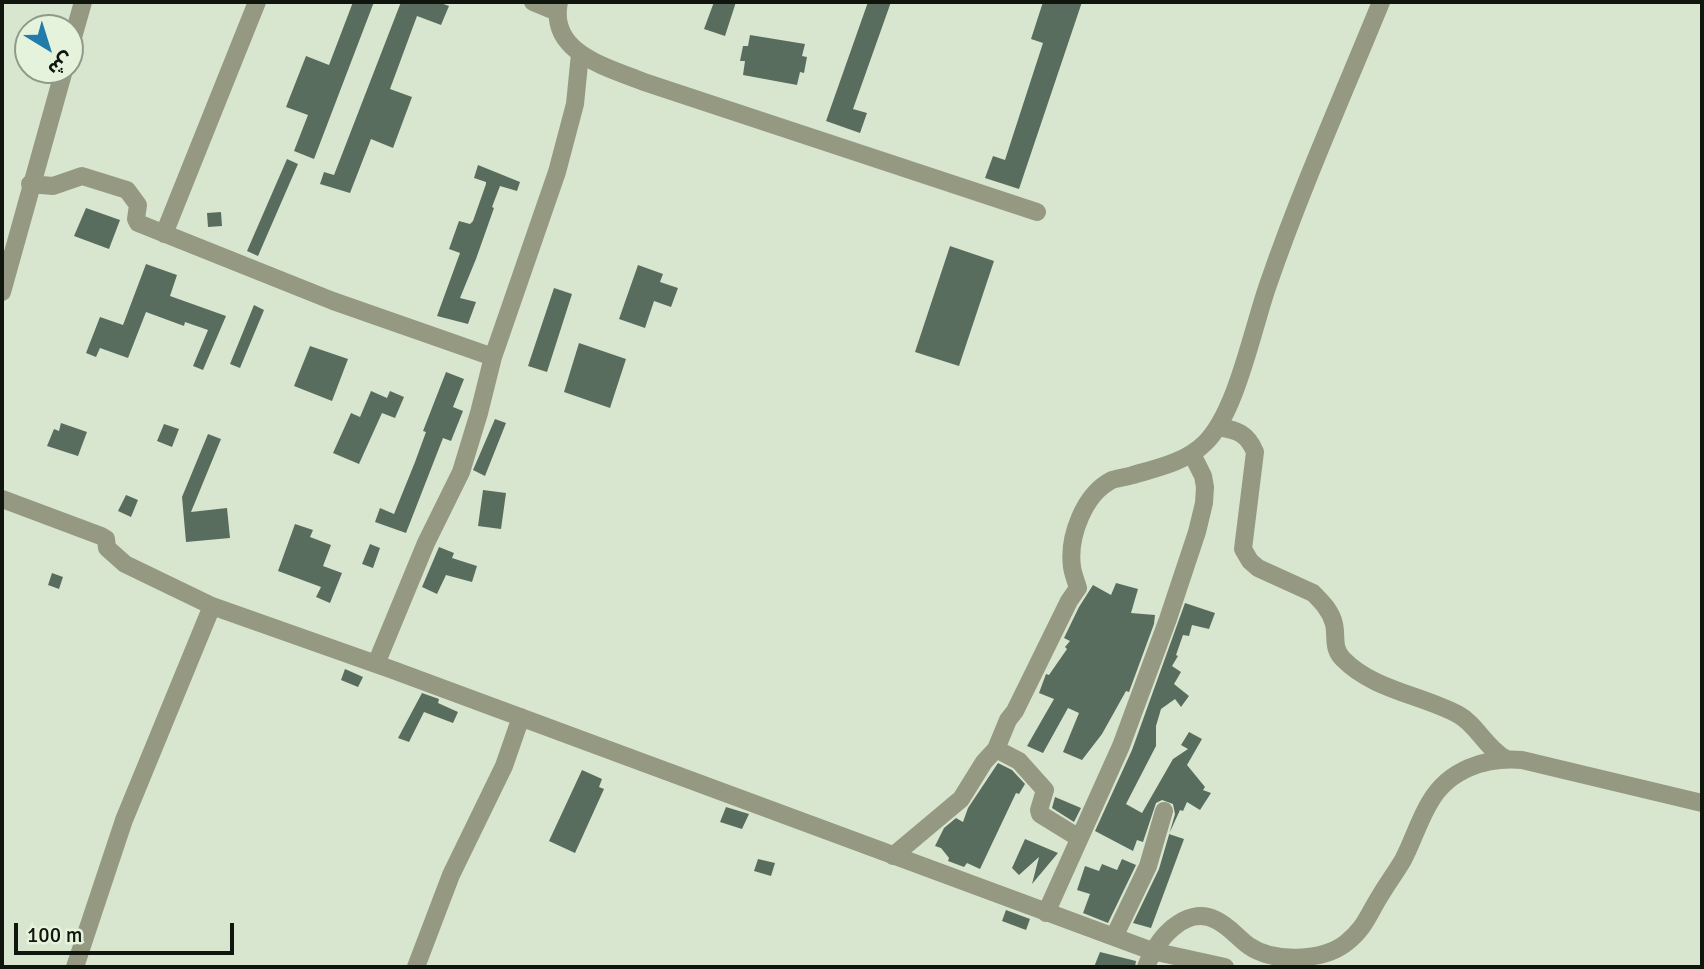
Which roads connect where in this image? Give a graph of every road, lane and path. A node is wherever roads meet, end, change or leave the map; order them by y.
1 (257, 2) edge
2 (533, 2) edge
3 (1381, 2) edge
4 (558, 7) edge
5 (580, 54) junction
6 (60, 84) edge
7 (30, 184) junction
8 (1037, 212) dead end
9 (163, 234) junction
10 (2, 292) edge
11 (493, 357) junction
12 (1218, 427) junction
13 (1192, 454) junction
14 (2, 499) edge
15 (212, 606) junction
16 (376, 664) junction
17 (521, 717) junction
18 (996, 750) junction
19 (1506, 759) junction
20 (1702, 803) edge
21 (1164, 811) dead end
22 (1079, 838) junction
23 (893, 856) junction
24 (1046, 913) junction
25 (1114, 937) junction
26 (1149, 959) edge
27 (75, 967) edge
28 (416, 967) edge
29 (1225, 967) edge

1 - 9 street
2 - 4 street
3 - 12 street
4 - 5 street
5 - 8 street
5 - 11 street
6 - 7 street
7 - 9 street
7 - 10 street
9 - 11 street
11 - 16 street
12 - 13 street
12 - 19 street
13 - 18 street
13 - 22 street
14 - 15 street
15 - 16 street
15 - 27 street
16 - 17 street
17 - 23 street
17 - 28 street
18 - 22 street
18 - 23 street
19 - 20 street
19 - 26 street
21 - 25 street
22 - 24 street
23 - 24 street
24 - 25 street
25 - 26 street
26 - 29 street

